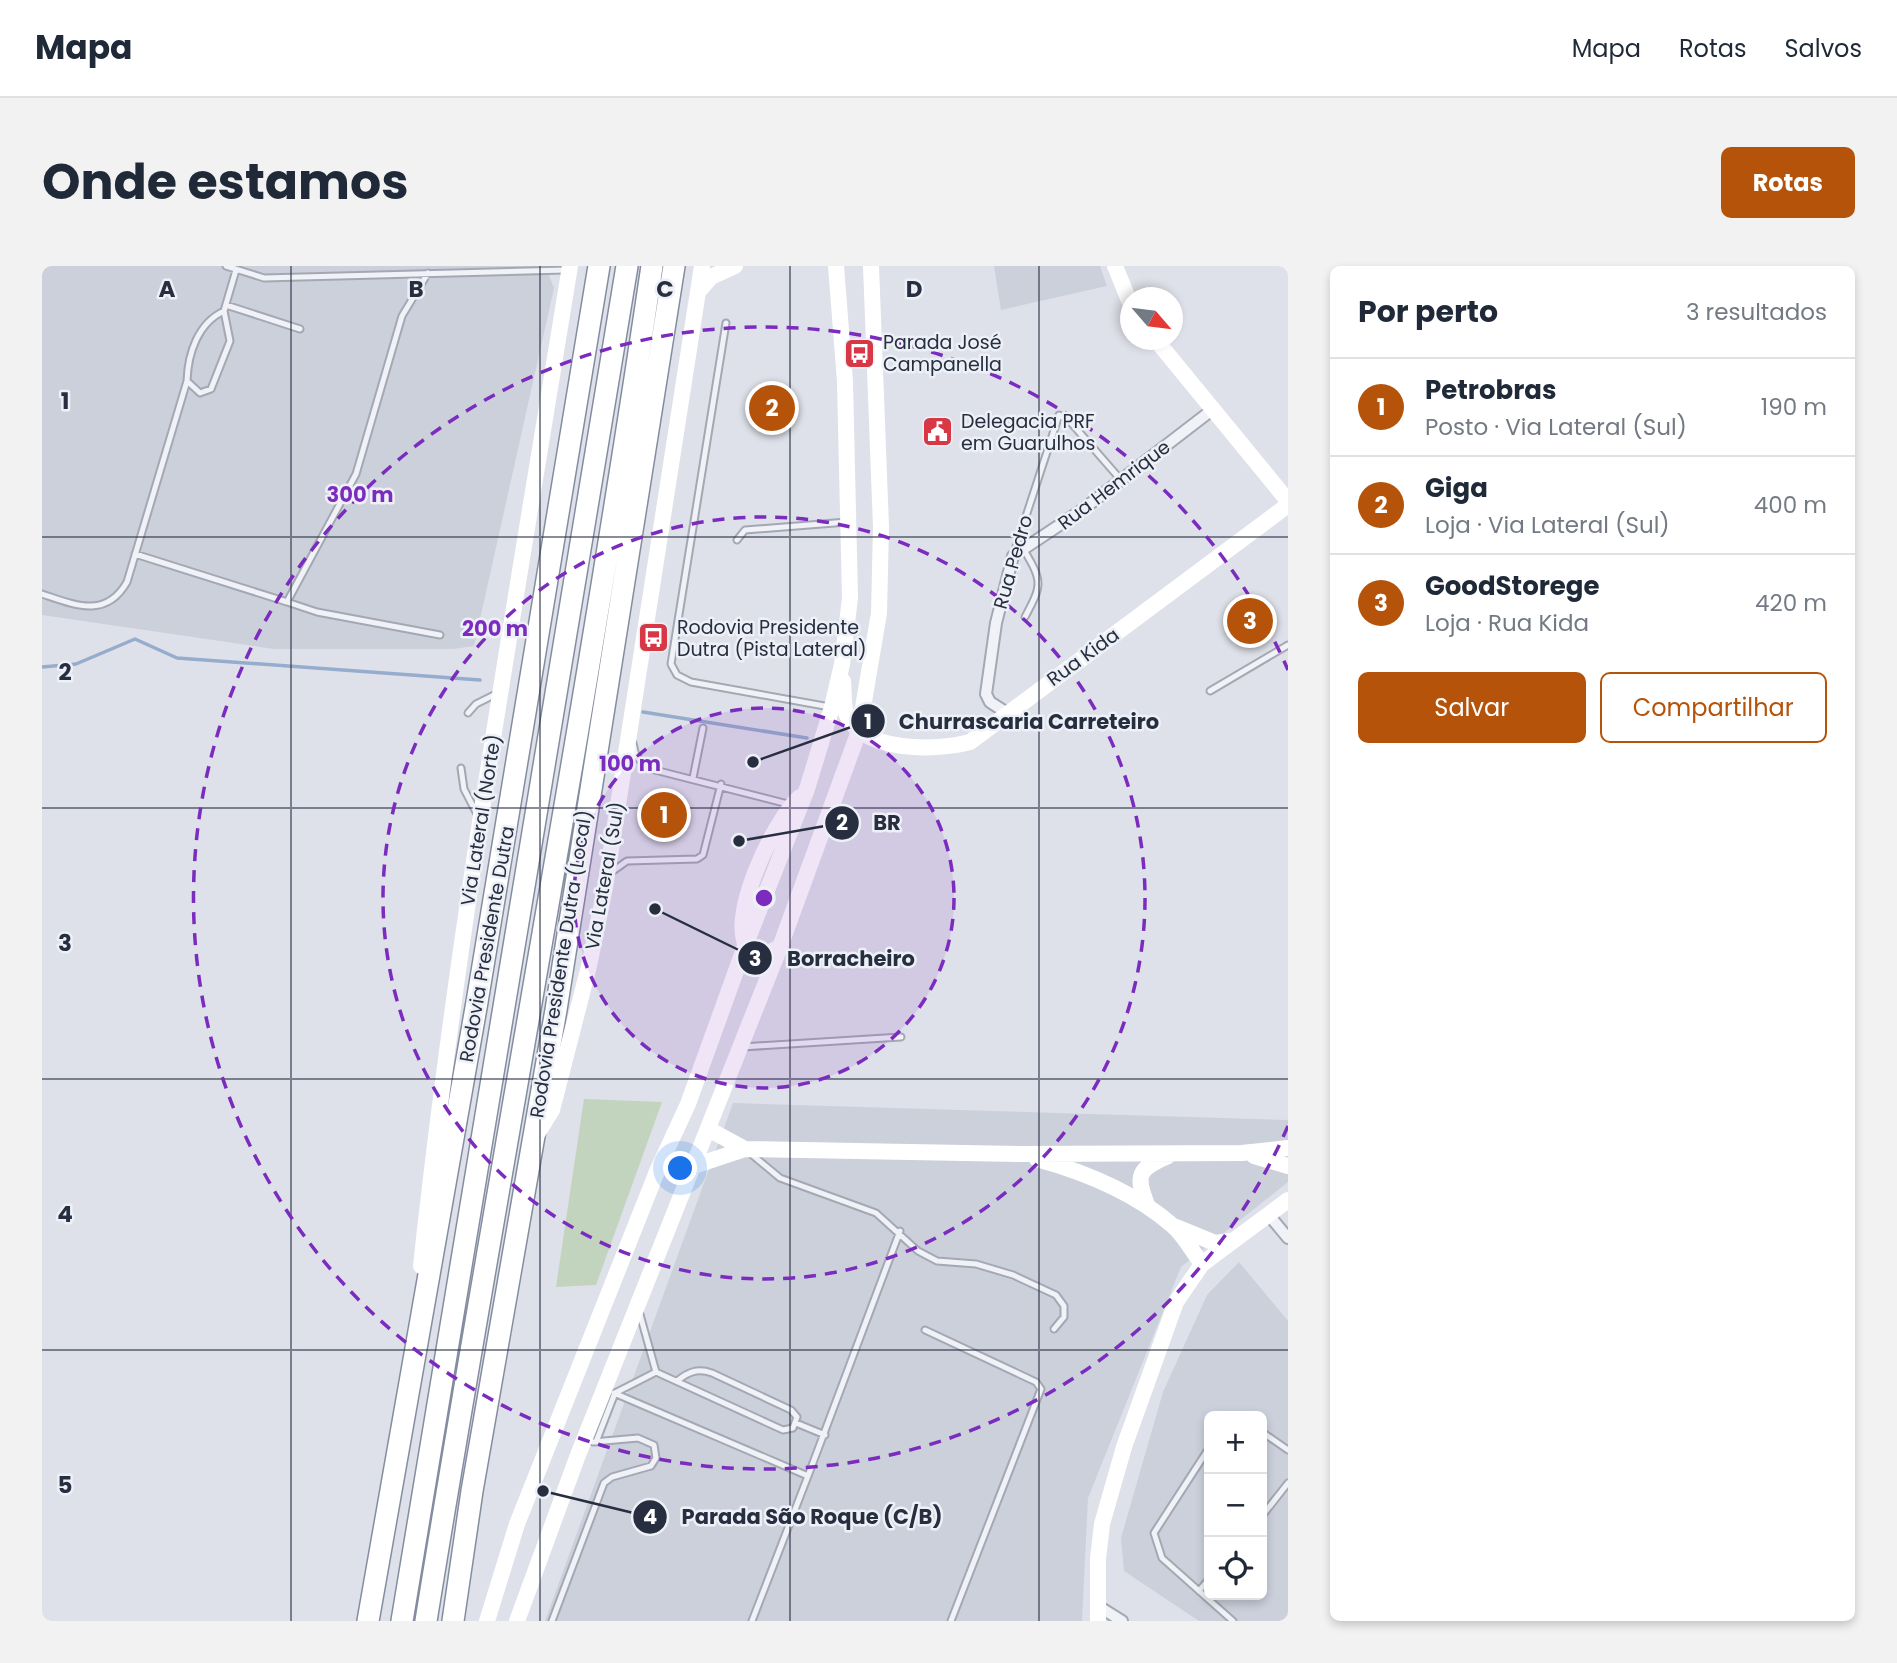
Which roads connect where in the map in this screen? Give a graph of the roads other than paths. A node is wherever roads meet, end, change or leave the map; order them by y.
1 (226, 266) edge
2 (599, 266) edge
3 (627, 266) edge
4 (652, 266) edge
5 (674, 266) edge
6 (702, 266) edge
7 (735, 266) edge
8 (836, 266) edge
9 (871, 266) edge
10 (1115, 266) edge
11 (569, 268) edge
12 (236, 270) junction
13 (428, 273) junction
14 (1124, 287) edge
15 (697, 294) junction
16 (225, 308) junction
17 (726, 323) dead end
18 (300, 328) dead end
19 (1164, 350) edge
20 (187, 381) junction
21 (1212, 410) junction
22 (1121, 480) junction
23 (1288, 503) edge
24 (850, 522) junction
25 (737, 540) dead end
26 (1024, 550) junction
27 (135, 554) junction
28 (1013, 555) junction
29 (42, 594) edge
30 (288, 602) junction
31 (1025, 617) dead end
32 (440, 635) dead end
33 (1288, 645) edge
34 (842, 664) junction
35 (502, 688) junction
36 (1210, 691) dead end
37 (832, 707) junction
38 (468, 713) dead end
39 (1007, 713) junction
40 (629, 722) junction
41 (703, 728) dead end
42 (859, 732) junction
43 (461, 768) dead end
44 (693, 778) junction
45 (720, 784) junction
46 (805, 793) junction
47 (791, 805) junction
48 (481, 819) junction
49 (605, 888) junction
50 (745, 946) junction
51 (780, 947) junction
52 (901, 1037) dead end
53 (739, 1047) junction
54 (708, 1129) junction
55 (531, 1146) junction
56 (1288, 1148) edge
57 (745, 1149) junction
58 (1177, 1152) junction
59 (1242, 1153) junction
60 (1018, 1154) junction
61 (694, 1166) junction
62 (1288, 1166) edge
63 (657, 1169) junction
64 (686, 1184) junction
65 (1288, 1200) edge
66 (1148, 1207) junction
67 (1268, 1214) junction
68 (1174, 1226) junction
69 (900, 1231) junction
70 (1288, 1238) edge
71 (1233, 1241) junction
72 (1202, 1264) junction
73 (638, 1308) junction
74 (1054, 1329) dead end
75 (925, 1330) dead end
76 (656, 1372) junction
77 (409, 1376) junction
78 (677, 1381) junction
79 (610, 1391) junction
80 (796, 1423) junction
81 (825, 1435) junction
82 (1267, 1435) edge
83 (589, 1443) junction
84 (1288, 1450) edge
85 (1204, 1456) edge
86 (808, 1476) junction
87 (1288, 1483) edge
88 (1267, 1510) edge
89 (1204, 1585) edge
90 (1199, 1591) junction
91 (1098, 1614) edge
92 (368, 1621) edge
93 (402, 1621) edge
94 (426, 1621) edge
95 (453, 1621) edge
96 (487, 1621) edge
97 (517, 1621) edge
98 (552, 1621) edge
99 (752, 1621) edge
100 (951, 1621) edge
101 (1122, 1621) edge
102 (1233, 1621) edge

1 - 12 lane
2 - 77 highway, Rodovia Presidente Dutra
3 - 93 highway, Rodovia Presidente Dutra
4 - 94 highway
5 - 55 highway, Rodovia Presidente Dutra (Local)
6 - 15 main road, Via Lateral (Sul)
7 - 15 main road
8 - 24 main road
9 - 42 main road
10 - 14 main road
11 - 13 lane
11 - 35 main road, Via Lateral (Norte)
12 - 13 lane
12 - 16 lane
13 - 30 lane
15 - 40 main road, Via Lateral (Sul)
16 - 18 lane
16 - 20 lane
16 - 20 lane
17 - 37 lane
19 - 21 main road
20 - 27 lane
21 - 22 street, Rua Hemrique
21 - 23 main road
22 - 26 street, Rua Hemrique
22 - 28 lane, Rua Pedro
23 - 39 main road, Rua Kida
24 - 25 lane
24 - 34 main road
26 - 28 street, Rua Hemrique
26 - 31 lane
27 - 29 lane
27 - 30 lane
28 - 39 street, Rua Pedro
30 - 32 lane
33 - 36 lane
34 - 37 main road
34 - 42 main road
35 - 38 lane
35 - 48 main road, Via Lateral (Norte)
37 - 46 main road
39 - 42 main road, Rua Kida
40 - 44 lane
40 - 49 main road, Via Lateral (Sul)
41 - 44 lane
42 - 51 main road
43 - 48 lane
44 - 45 lane
45 - 47 lane
45 - 49 lane
46 - 47 main road
46 - 50 main road
47 - 50 main road
48 - 77 main road, Via Lateral (Norte)
49 - 55 main road, Via Lateral (Sul)
50 - 51 main road
50 - 63 main road
51 - 53 main road
52 - 53 lane
53 - 54 main road
54 - 57 main road
54 - 61 main road
55 - 95 highway, Rodovia Presidente Dutra (Local)
56 - 59 main road
57 - 60 main road
57 - 61 main road
57 - 69 lane
58 - 59 main road
58 - 60 main road
58 - 66 main road
59 - 62 main road
60 - 66 main road
61 - 64 main road
63 - 64 main road
63 - 96 main road
64 - 73 main road
65 - 67 main road
66 - 68 main road
67 - 70 street
67 - 71 main road
68 - 71 main road
68 - 72 main road
69 - 74 lane
69 - 81 lane
71 - 72 main road
72 - 91 main road
73 - 76 lane
73 - 79 main road
75 - 100 lane
76 - 78 lane
76 - 79 lane
77 - 92 highway, Rodovia Presidente Dutra
78 - 80 lane
78 - 80 lane
79 - 83 main road
79 - 86 lane
80 - 81 lane
81 - 86 lane
82 - 84 lane
83 - 97 main road
83 - 98 lane
85 - 90 lane
86 - 99 lane
87 - 88 lane
89 - 90 lane
90 - 102 lane
91 - 101 street

